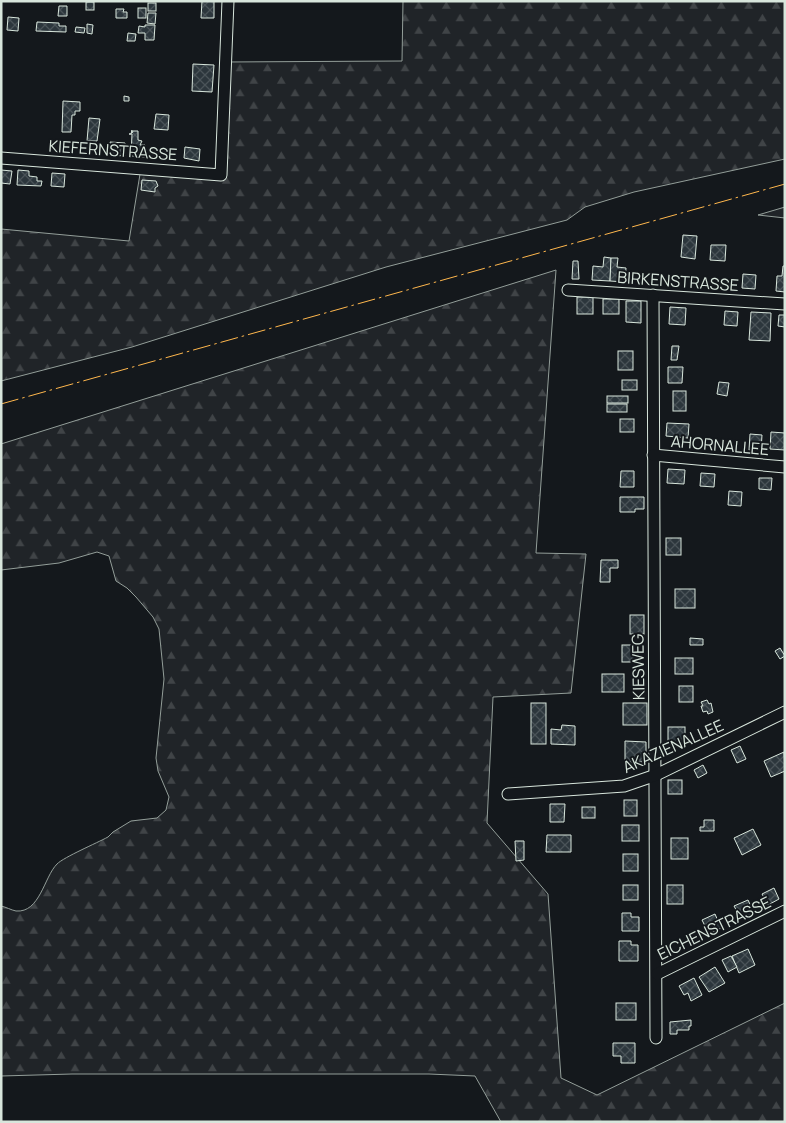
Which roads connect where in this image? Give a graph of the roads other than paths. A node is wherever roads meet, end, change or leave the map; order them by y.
1 (228, 1) edge
2 (1, 158) edge
3 (568, 290) dead end
4 (653, 295) junction
5 (785, 304) edge
6 (653, 455) junction
7 (785, 467) edge
8 (785, 712) edge
9 (656, 775) junction
10 (508, 794) dead end
11 (785, 911) edge
12 (657, 974) junction
13 (656, 1038) dead end

1 - 2 street, KIEFERNSTRASSE
3 - 4 street, BIRKENSTRASSE
4 - 5 street, BIRKENSTRASSE
4 - 6 street, KIESWEG
6 - 7 street, AHORNALLEE
6 - 9 street, KIESWEG
8 - 9 street, AKAZIENALLEE
9 - 10 street, AKAZIENALLEE
9 - 12 street, KIESWEG
11 - 12 street, EICHENSTRASSE
12 - 13 street, KIESWEG

